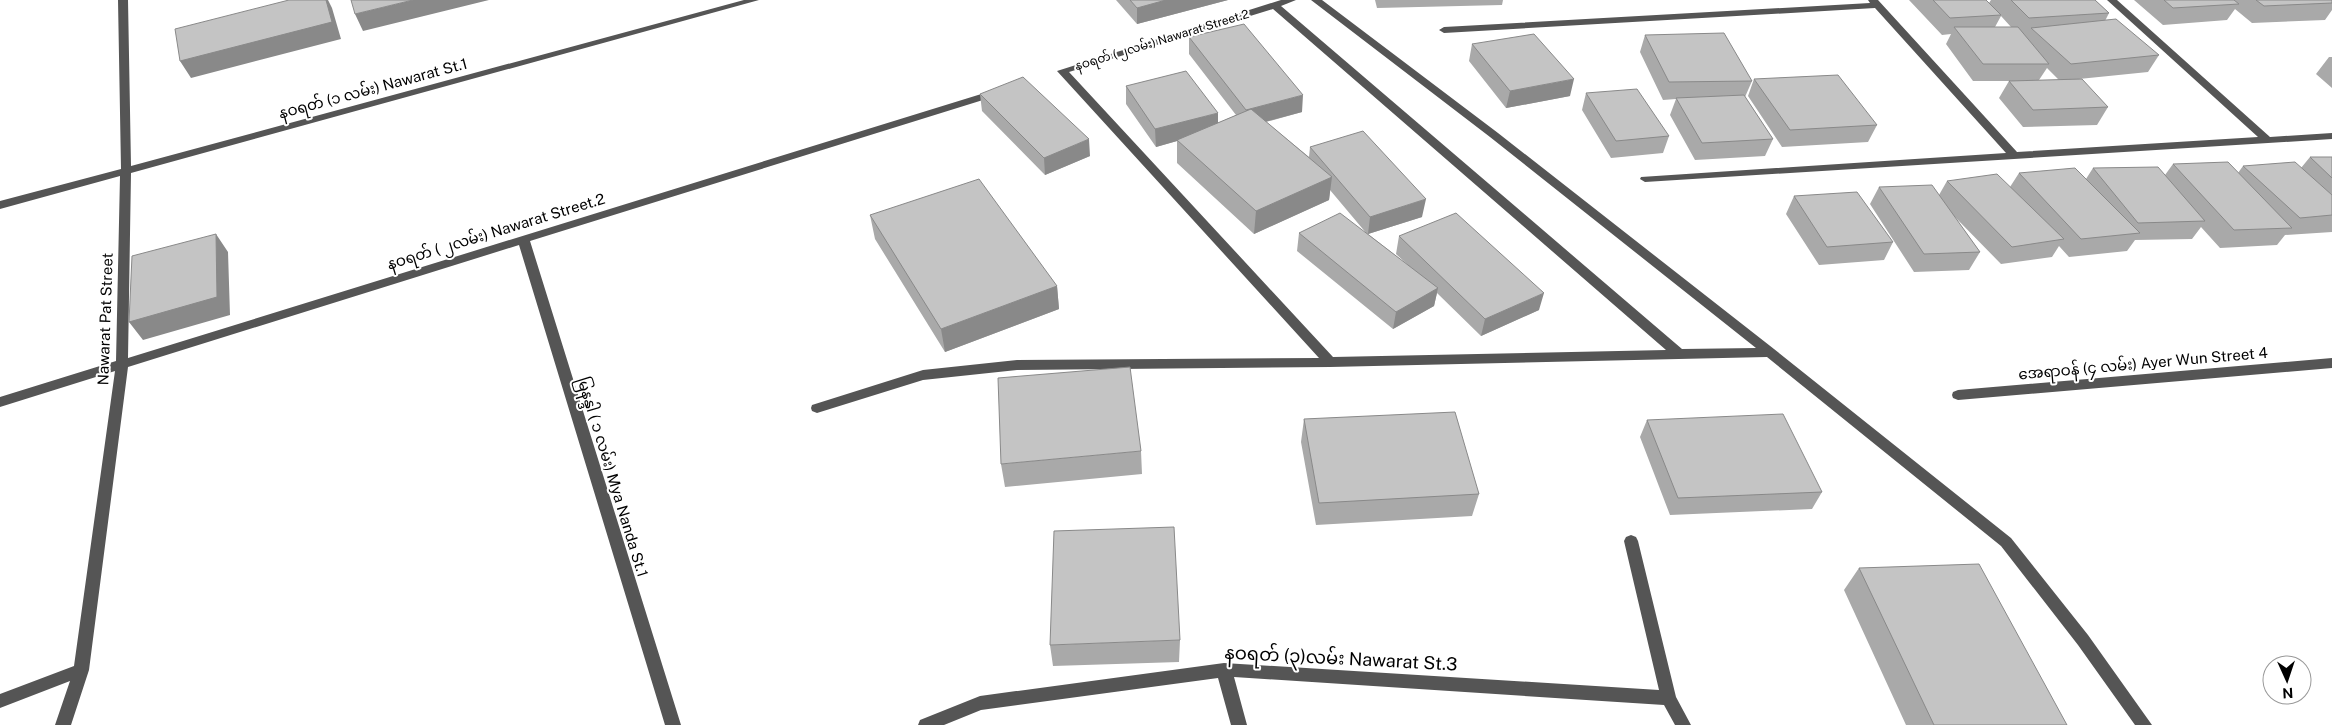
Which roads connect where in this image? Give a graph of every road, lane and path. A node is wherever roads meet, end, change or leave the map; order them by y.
1 (123, 0) edge
2 (754, 0) edge
3 (1291, 0) edge
4 (1316, 0) edge
5 (2112, 0) edge
6 (1875, 2) edge
7 (1274, 6) junction
8 (1444, 30) dead end
9 (1002, 90) edge
10 (2332, 136) edge
11 (2267, 140) junction
12 (2014, 156) junction
13 (126, 171) junction
14 (1645, 179) dead end
15 (0, 205) edge
16 (523, 238) junction
17 (1770, 352) junction
18 (1680, 354) junction
19 (1330, 362) junction
20 (2332, 363) edge
21 (122, 364) junction
22 (1958, 395) dead end
23 (0, 402) edge
24 (817, 408) dead end
25 (1631, 541) dead end
26 (81, 670) junction
27 (1224, 670) junction
28 (1669, 698) junction
29 (0, 700) edge
30 (63, 725) edge
31 (673, 725) edge
32 (926, 725) edge
33 (1239, 725) edge
34 (1683, 725) edge
35 (2144, 725) edge

1 - 13 street, Nawarat Pat Street
2 - 13 street, နဝရတ် (၁ လမ်း) Nawarat St.1
3 - 7 street, နဝရတ် ( ၂လမ်း) Nawarat Street.2
4 - 17 street
5 - 11 street
6 - 8 street
6 - 12 street
7 - 18 street
7 - 19 street, နဝရတ် ( ၂လမ်း) Nawarat Street.2
9 - 16 street, နဝရတ် ( ၂လမ်း) Nawarat Street.2
10 - 11 street
11 - 12 street
12 - 14 street
13 - 15 street, နဝရတ် (၁ လမ်း) Nawarat St.1
13 - 21 street, Nawarat Pat Street
16 - 21 street, နဝရတ် ( ၂လမ်း) Nawarat Street.2
16 - 31 street, မြနန္ဒါ ( ၁ လမ်း) Mya Nanda St.1
17 - 18 street
17 - 35 street
18 - 19 street
19 - 24 street
20 - 22 street, အေရာဝန် (၄ လမ်း) Ayer Wun Street 4
21 - 23 street, နဝရတ် ( ၂လမ်း) Nawarat Street.2
21 - 26 street, Nawarat Pat Street
25 - 28 street
26 - 29 street
26 - 30 street, Nawarat Pat Street
27 - 28 street, နဝရတ် (၃)လမ်း Nawarat St.3
27 - 32 street, နဝရတ် (၃)လမ်း Nawarat St.3
27 - 33 street
28 - 34 street

